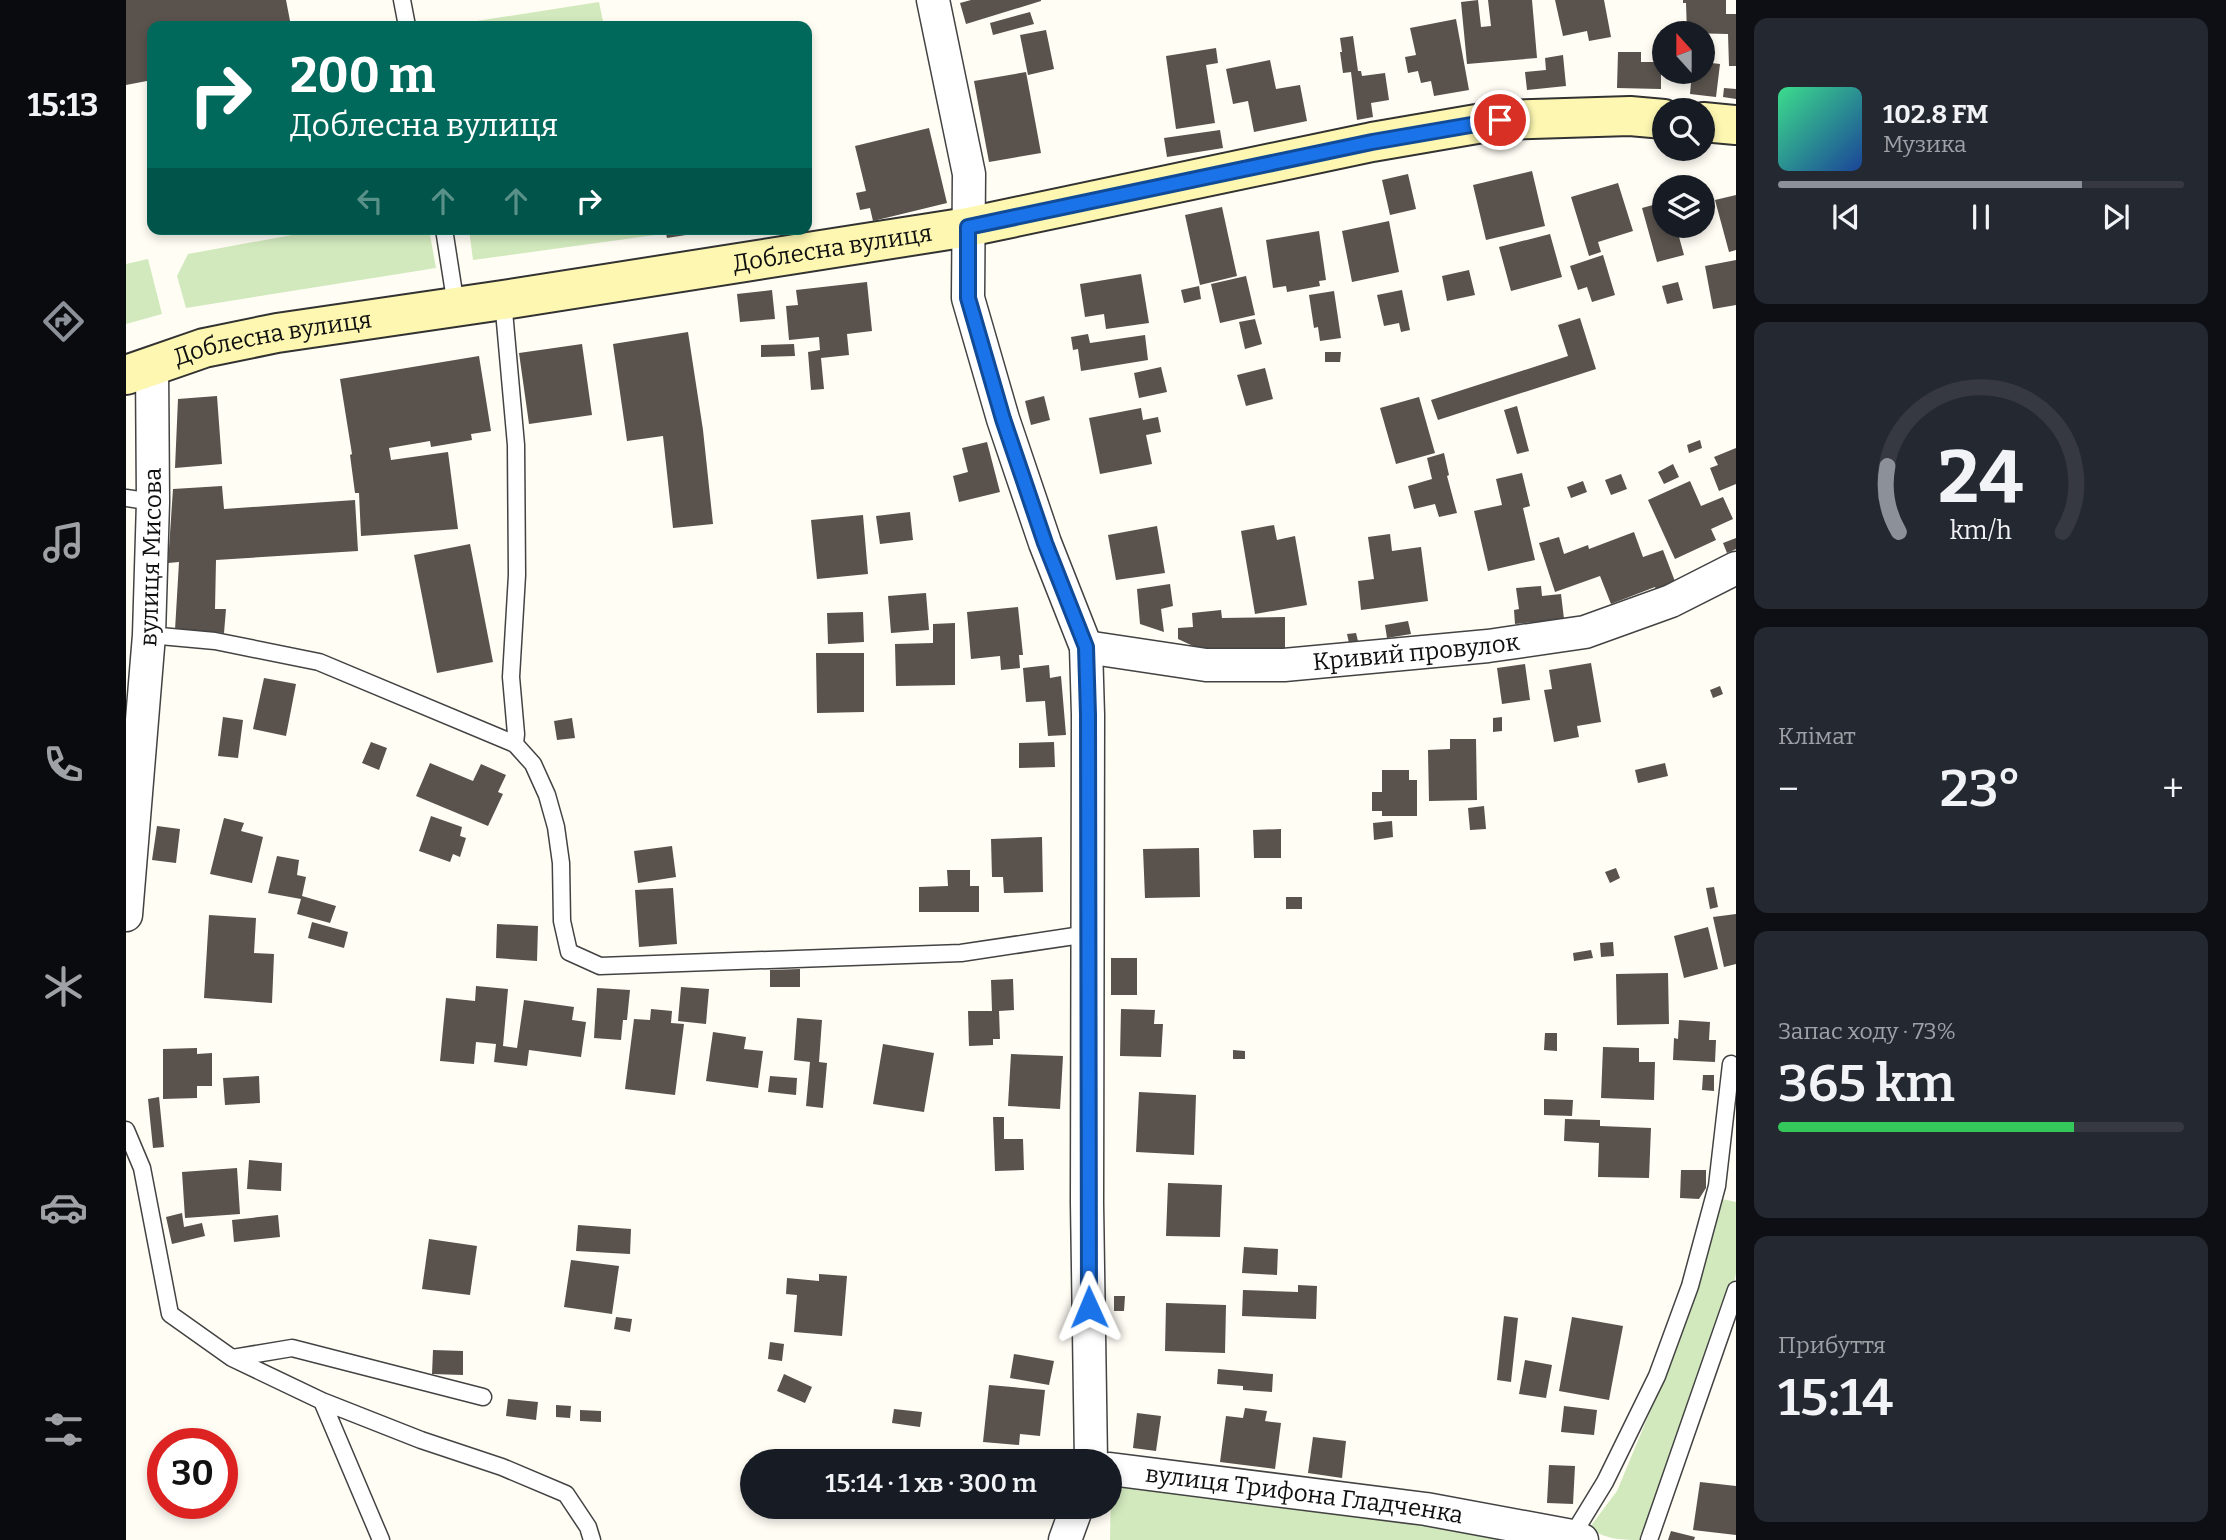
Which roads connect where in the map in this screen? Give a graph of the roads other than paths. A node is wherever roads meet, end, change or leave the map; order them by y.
1 (402, 0) edge
2 (933, 0) edge
3 (406, 21) edge
4 (1652, 118) edge
5 (1715, 123) edge
6 (1736, 125) edge
7 (968, 227) junction
8 (445, 235) edge
9 (503, 300) junction
10 (456, 306) junction
11 (139, 371) edge
12 (139, 500) edge
13 (1736, 568) edge
14 (149, 635) junction
15 (1086, 647) junction
16 (515, 744) junction
17 (126, 915) edge
18 (1088, 934) junction
19 (1731, 1064) dead end
20 (126, 1130) edge
21 (1736, 1290) edge
22 (232, 1358) junction
23 (483, 1397) dead end
24 (322, 1401) junction
25 (1091, 1449) edge
26 (1122, 1471) edge
27 (1073, 1519) edge
28 (1577, 1538) edge
29 (381, 1540) edge
30 (592, 1540) edge
31 (1065, 1540) edge
32 (1649, 1540) edge

1 - 3 lane
2 - 7 street
4 - 7 street, Доблесна вулиця
5 - 6 street
7 - 9 street, Доблесна вулиця
7 - 15 street
8 - 10 lane
9 - 10 street, Доблесна вулиця
9 - 16 lane
10 - 11 street, Доблесна вулиця
11 - 12 street, вулиця Мисова
12 - 14 street, вулиця Мисова
13 - 15 street, Кривий провулок
14 - 16 lane
14 - 17 street, вулиця Мисова
15 - 18 street
16 - 18 lane
18 - 25 street
19 - 28 lane
20 - 22 lane
21 - 32 lane
22 - 23 lane
22 - 24 lane
24 - 29 lane
24 - 30 lane
26 - 28 street, вулиця Трифона Гладченка
27 - 31 street

